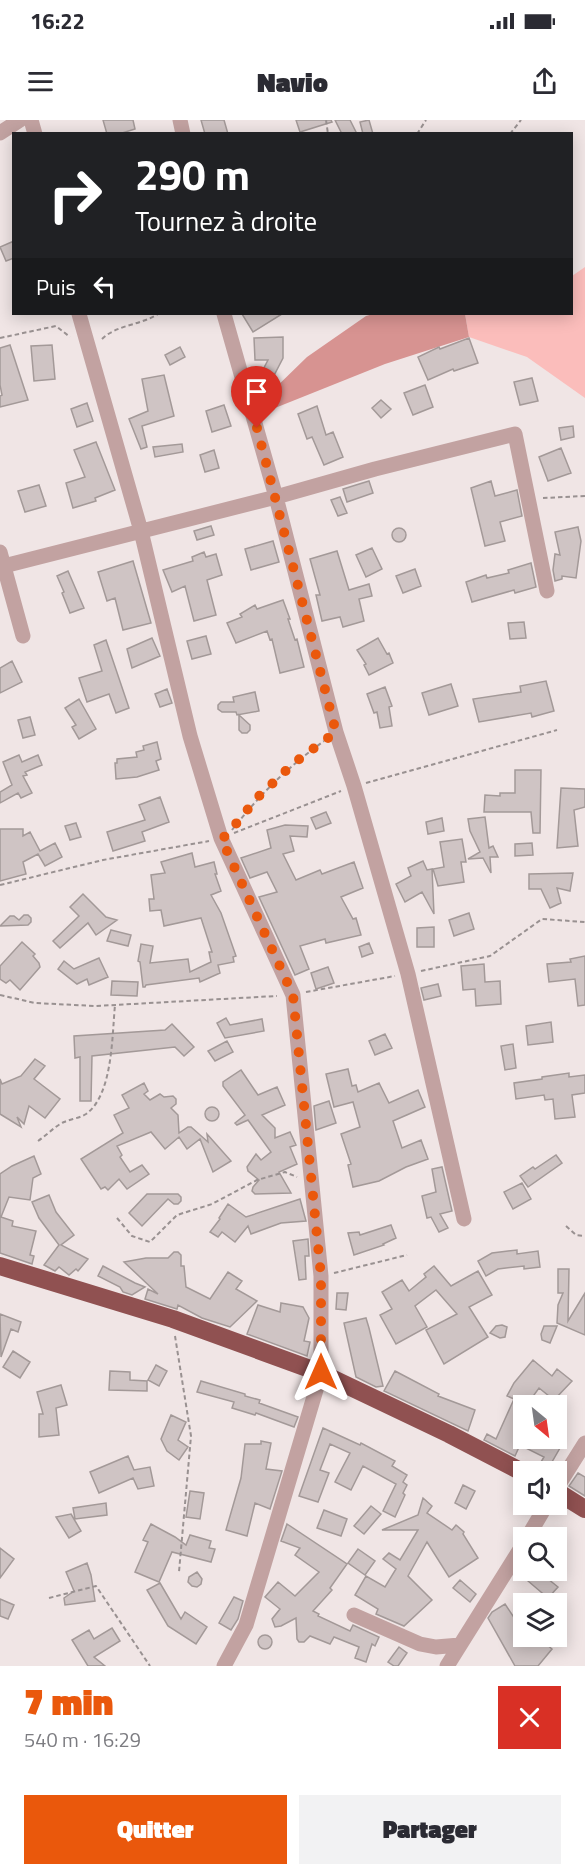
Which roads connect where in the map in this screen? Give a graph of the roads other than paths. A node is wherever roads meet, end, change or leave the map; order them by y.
1 (20, 120) edge
2 (0, 133) edge
3 (79, 315) edge
4 (224, 315) edge
5 (276, 497) junction
6 (141, 531) junction
7 (2, 562) edge
8 (547, 591) dead end
9 (23, 636) dead end
10 (464, 1219) dead end
11 (0, 1266) edge
12 (321, 1372) junction
13 (585, 1443) edge
14 (513, 1467) edge
15 (567, 1472) edge
16 (567, 1497) edge
17 (585, 1509) edge
18 (513, 1560) edge
19 (354, 1615) dead end
20 (460, 1646) junction
21 (224, 1666) edge
22 (447, 1666) edge

1 - 2 street
3 - 6 street
4 - 5 street
5 - 6 street
5 - 8 street
5 - 10 street
6 - 7 street
6 - 12 street
7 - 9 street
11 - 12 highway
12 - 14 highway
12 - 21 street
13 - 15 street
16 - 17 highway
18 - 20 street
19 - 20 street
20 - 22 street

